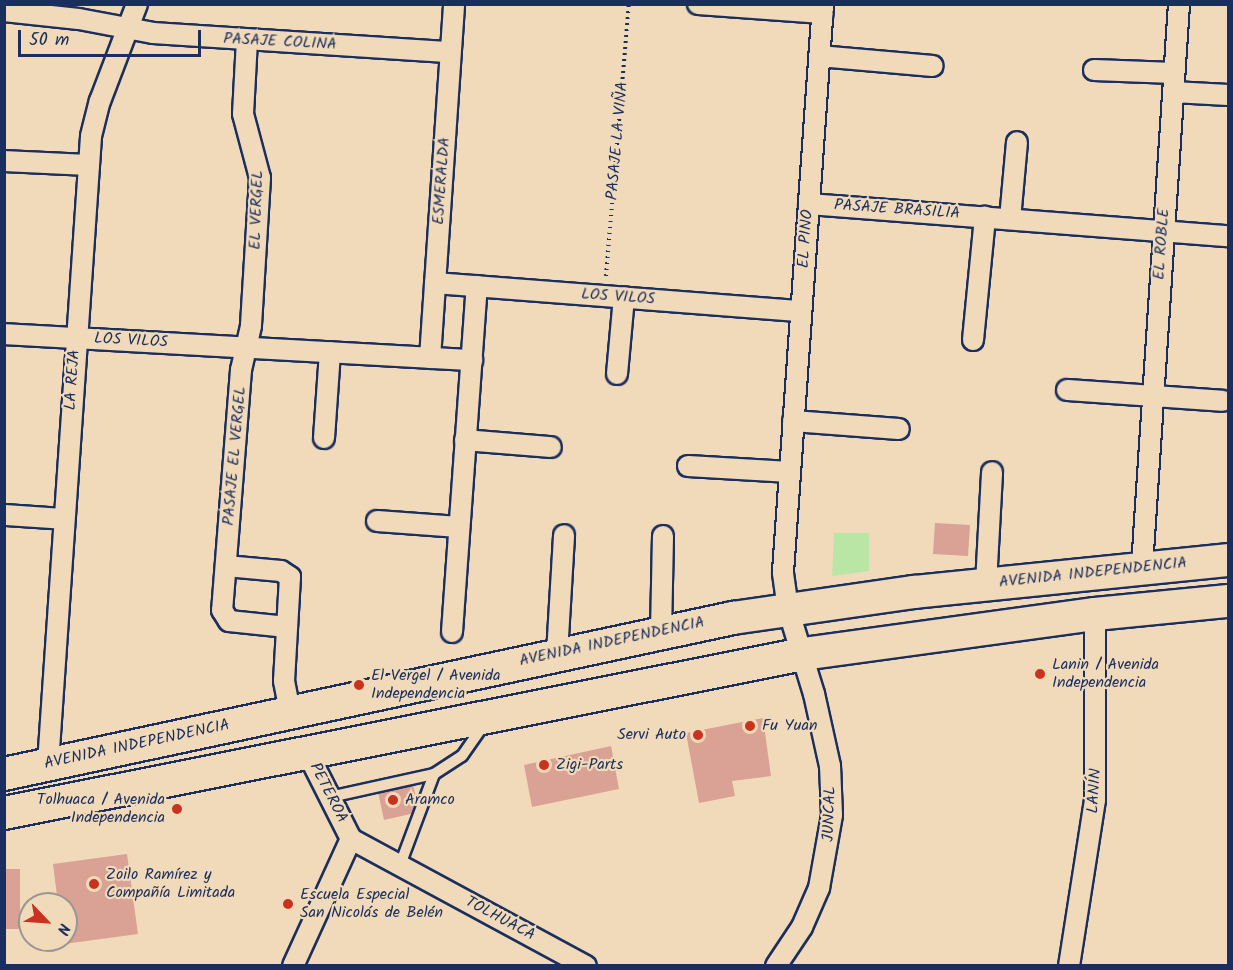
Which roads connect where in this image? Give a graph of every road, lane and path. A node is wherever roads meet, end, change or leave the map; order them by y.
1 (137, 4) edge
2 (454, 4) edge
3 (629, 4) edge
4 (698, 4) edge
5 (1179, 4) edge
6 (823, 9) edge
7 (4, 11) edge
8 (128, 28) junction
9 (248, 40) junction
10 (450, 52) junction
11 (819, 56) junction
12 (933, 66) dead end
13 (1094, 70) dead end
14 (1174, 82) junction
15 (1228, 95) edge
16 (1017, 142) dead end
17 (4, 160) edge
18 (89, 165) junction
19 (809, 204) junction
20 (985, 217) junction
21 (1010, 219) junction
22 (1162, 231) junction
23 (1228, 236) edge
24 (606, 277) dead end
25 (435, 282) junction
26 (477, 286) junction
27 (624, 297) junction
28 (801, 311) junction
29 (4, 334) edge
30 (76, 337) junction
31 (973, 340) dead end
32 (246, 347) junction
33 (330, 352) junction
34 (430, 358) junction
35 (471, 360) junction
36 (617, 374) dead end
37 (1066, 390) dead end
38 (1150, 395) junction
39 (1223, 401) dead end
40 (793, 421) junction
41 (899, 429) dead end
42 (324, 438) dead end
43 (465, 440) junction
44 (550, 447) dead end
45 (688, 466) dead end
46 (790, 472) junction
47 (992, 472) dead end
48 (4, 515) edge
49 (64, 519) junction
50 (377, 521) dead end
51 (459, 527) junction
52 (564, 535) dead end
53 (663, 536) dead end
54 (1228, 560) edge
55 (226, 566) junction
56 (1142, 567) junction
57 (986, 584) junction
58 (1228, 601) edge
59 (788, 609) junction
60 (1095, 614) junction
61 (287, 627) junction
62 (452, 632) dead end
63 (661, 632) junction
64 (557, 654) junction
65 (803, 654) junction
66 (290, 711) junction
67 (489, 714) junction
68 (307, 752) junction
69 (48, 764) junction
70 (4, 774) edge
71 (434, 774) junction
72 (330, 797) junction
73 (4, 813) edge
74 (351, 839) junction
75 (400, 865) junction
76 (293, 966) edge
77 (586, 966) edge
78 (776, 966) edge
79 (1069, 966) edge

1 - 8 street, LA REJA
2 - 10 street, ESMERALDA
3 - 24 path, PASAJE LA VIÑA
4 - 6 street
5 - 14 street, EL ROBLE
6 - 11 street, EL PINO
7 - 8 street, PASAJE COLINA
8 - 9 street, PASAJE COLINA
8 - 18 street, LA REJA
9 - 10 street, PASAJE COLINA
9 - 32 street, EL VERGEL
10 - 25 street, ESMERALDA
11 - 12 street
11 - 19 street, EL PINO
13 - 14 street
14 - 15 street
14 - 22 street, EL ROBLE
16 - 21 street
17 - 18 street
18 - 30 street, LA REJA
19 - 20 street, PASAJE BRASILIA
19 - 28 street, EL PINO
20 - 21 street, PASAJE BRASILIA
20 - 31 street
21 - 22 street, PASAJE BRASILIA
22 - 23 street, PASAJE BRASILIA
22 - 38 street, EL ROBLE
25 - 26 street, LOS VILOS
25 - 34 street, ESMERALDA
26 - 27 street, LOS VILOS
26 - 35 street
27 - 28 street, LOS VILOS
27 - 36 street
28 - 40 street, EL PINO
29 - 30 street, LOS VILOS
30 - 32 street, LOS VILOS
30 - 49 street, LA REJA
32 - 33 street, LOS VILOS
32 - 55 street, PASAJE EL VERGEL
33 - 34 street, LOS VILOS
33 - 42 street
34 - 35 street, LOS VILOS
35 - 43 street
37 - 38 street
38 - 39 street
38 - 56 street, EL ROBLE
40 - 41 street
40 - 46 street, EL PINO
43 - 44 street
43 - 51 street
45 - 46 street
46 - 59 street, EL PINO
47 - 57 street
48 - 49 street
49 - 69 street, LA REJA
50 - 51 street
51 - 62 street
52 - 64 street
53 - 63 street
54 - 56 main road, AVENIDA INDEPENDENCIA
55 - 61 street, PASAJE EL VERGEL
55 - 61 street
56 - 57 main road, AVENIDA INDEPENDENCIA
57 - 59 main road, AVENIDA INDEPENDENCIA
58 - 60 main road
59 - 63 main road, AVENIDA INDEPENDENCIA
59 - 65 street, EL PINO
60 - 65 main road
60 - 79 street, LANÍN
61 - 66 street
63 - 64 main road, AVENIDA INDEPENDENCIA
64 - 66 main road, AVENIDA INDEPENDENCIA
65 - 67 main road
65 - 78 street, JUNCAL
66 - 69 main road, AVENIDA INDEPENDENCIA
67 - 68 main road
67 - 71 lane
68 - 72 street, PETEROA
68 - 73 main road
69 - 70 main road, AVENIDA INDEPENDENCIA
71 - 72 lane
71 - 75 lane
72 - 74 street, PETEROA
74 - 75 street, TOLHUACA
74 - 76 street, PETEROA
75 - 77 street, TOLHUACA

